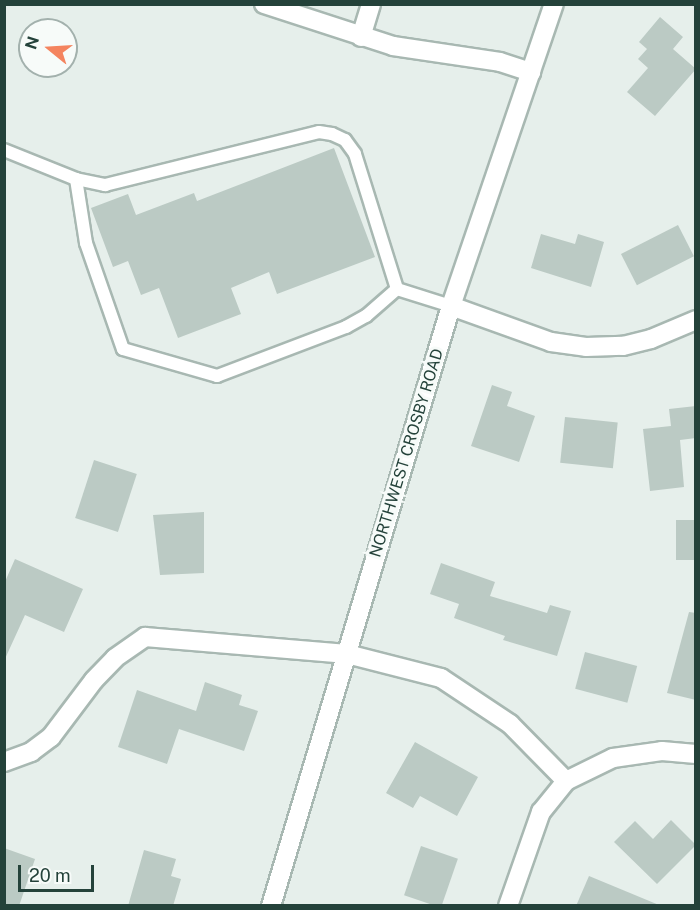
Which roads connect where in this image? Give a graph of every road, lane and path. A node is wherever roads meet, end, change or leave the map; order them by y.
1 (264, 4) edge
2 (371, 4) edge
3 (554, 4) edge
4 (361, 37) junction
5 (531, 72) junction
6 (4, 150) edge
7 (76, 179) junction
8 (397, 289) junction
9 (451, 306) junction
10 (696, 320) edge
11 (347, 654) junction
12 (696, 754) edge
13 (4, 762) edge
14 (566, 781) junction
15 (271, 906) edge
16 (508, 906) edge

1 - 4 street
2 - 4 street
3 - 5 street, NORTHWEST CROSBY ROAD
4 - 5 street
5 - 9 street, NORTHWEST CROSBY ROAD
6 - 7 lane
7 - 8 lane
7 - 8 lane
8 - 9 lane
9 - 10 street
9 - 11 street, NORTHWEST CROSBY ROAD
11 - 13 street
11 - 14 street
11 - 15 street, NORTHWEST CROSBY ROAD
12 - 14 street
14 - 16 street

